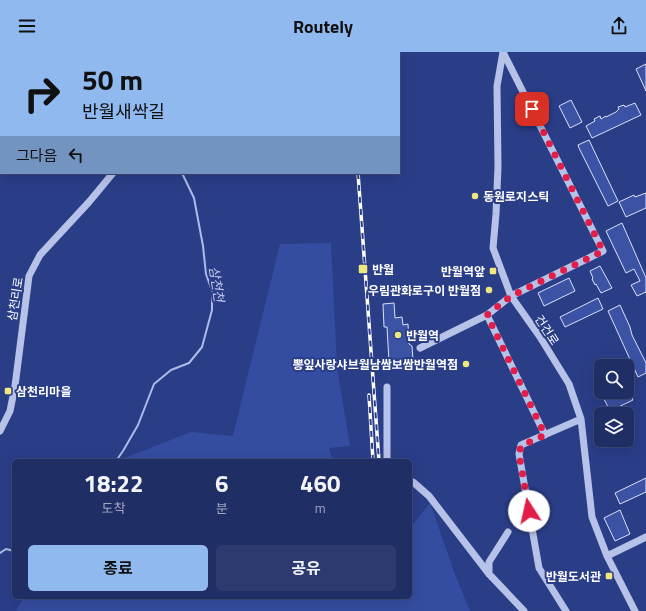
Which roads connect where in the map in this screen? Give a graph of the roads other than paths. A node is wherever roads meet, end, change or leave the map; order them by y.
1 (503, 52) edge
2 (112, 174) edge
3 (511, 296) junction
4 (487, 315) junction
5 (420, 348) dead end
6 (386, 388) dead end
7 (581, 419) junction
8 (0, 431) edge
9 (545, 435) junction
10 (387, 459) edge
11 (412, 482) edge
12 (508, 532) dead end
13 (646, 537) edge
14 (607, 556) junction
15 (489, 574) junction
16 (524, 611) edge
17 (566, 611) edge
18 (635, 611) edge

1 - 3 street, 건건로
1 - 3 street
2 - 8 street, 삼천리로
3 - 4 street
3 - 7 street, 건건로
4 - 5 street
4 - 9 street
6 - 10 street
7 - 9 street
7 - 14 street, 건건로
9 - 17 street
11 - 15 street
12 - 15 street
13 - 14 street
14 - 18 street, 건건로
15 - 16 street

